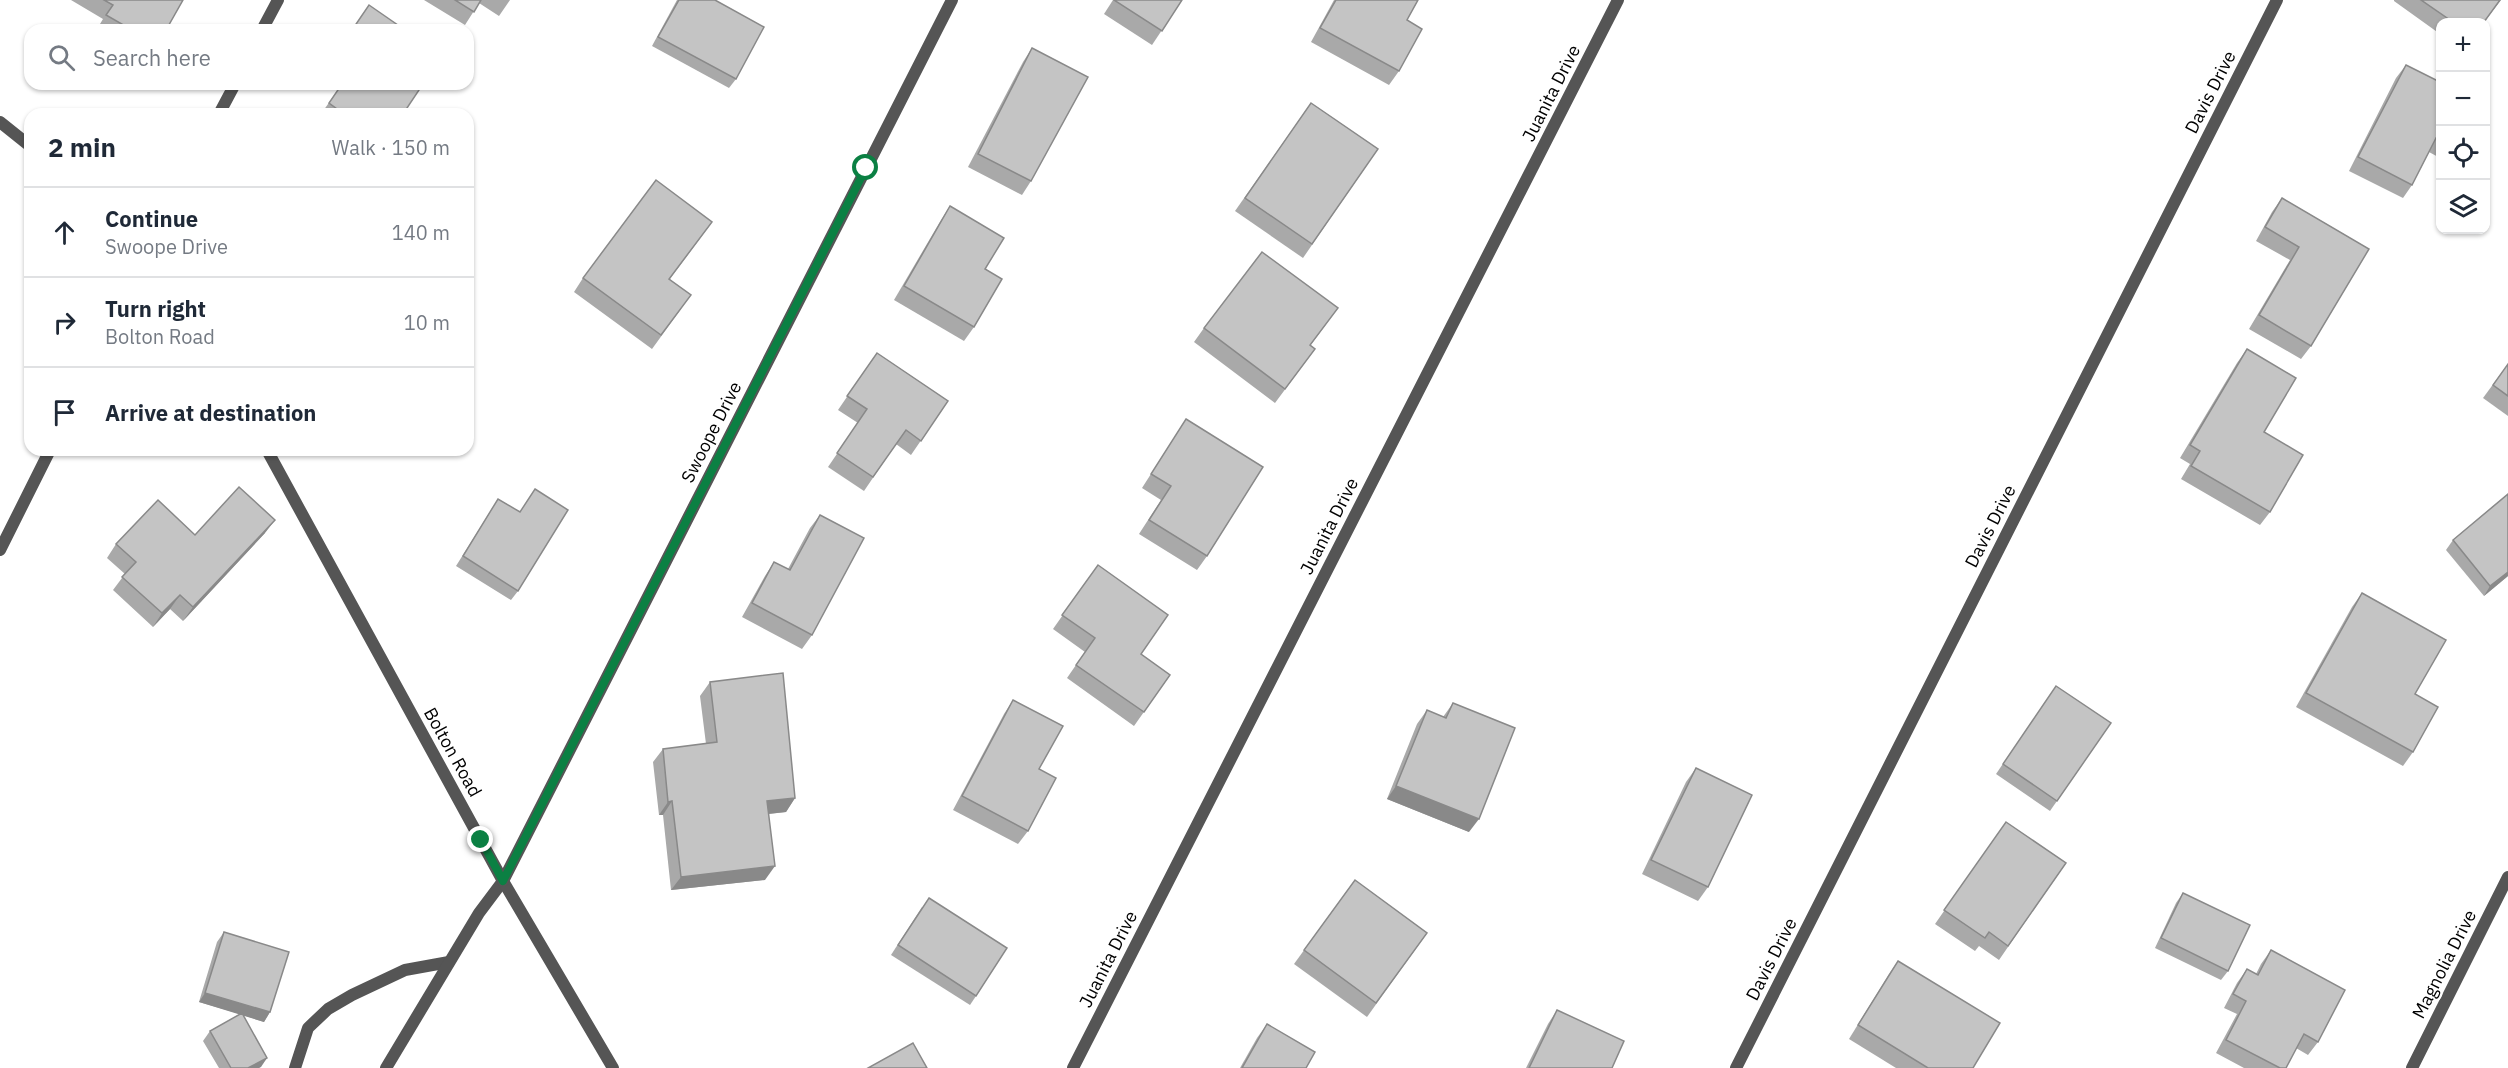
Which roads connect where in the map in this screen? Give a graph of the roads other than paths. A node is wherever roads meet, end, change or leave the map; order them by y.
1 (278, 0) edge
2 (952, 0) edge
3 (1618, 0) edge
4 (2277, 0) edge
5 (265, 24) edge
6 (232, 90) edge
7 (222, 108) edge
8 (0, 122) edge
9 (24, 141) edge
10 (47, 456) edge
11 (270, 456) edge
12 (0, 550) edge
13 (2508, 877) edge
14 (503, 881) junction
15 (449, 962) junction
16 (295, 1068) edge
17 (386, 1068) edge
18 (613, 1068) edge
19 (1073, 1068) edge
20 (1736, 1068) edge
21 (2412, 1068) edge

1 - 5 street
2 - 14 street, Swoope Drive
3 - 19 street, Juanita Drive
4 - 20 street, Davis Drive
6 - 7 street
8 - 9 street
10 - 12 street
11 - 14 street, Bolton Road
13 - 21 street, Magnolia Drive
14 - 15 street, Swoope Drive
14 - 18 street, Bolton Road
15 - 16 street
15 - 17 street, Swoope Drive

